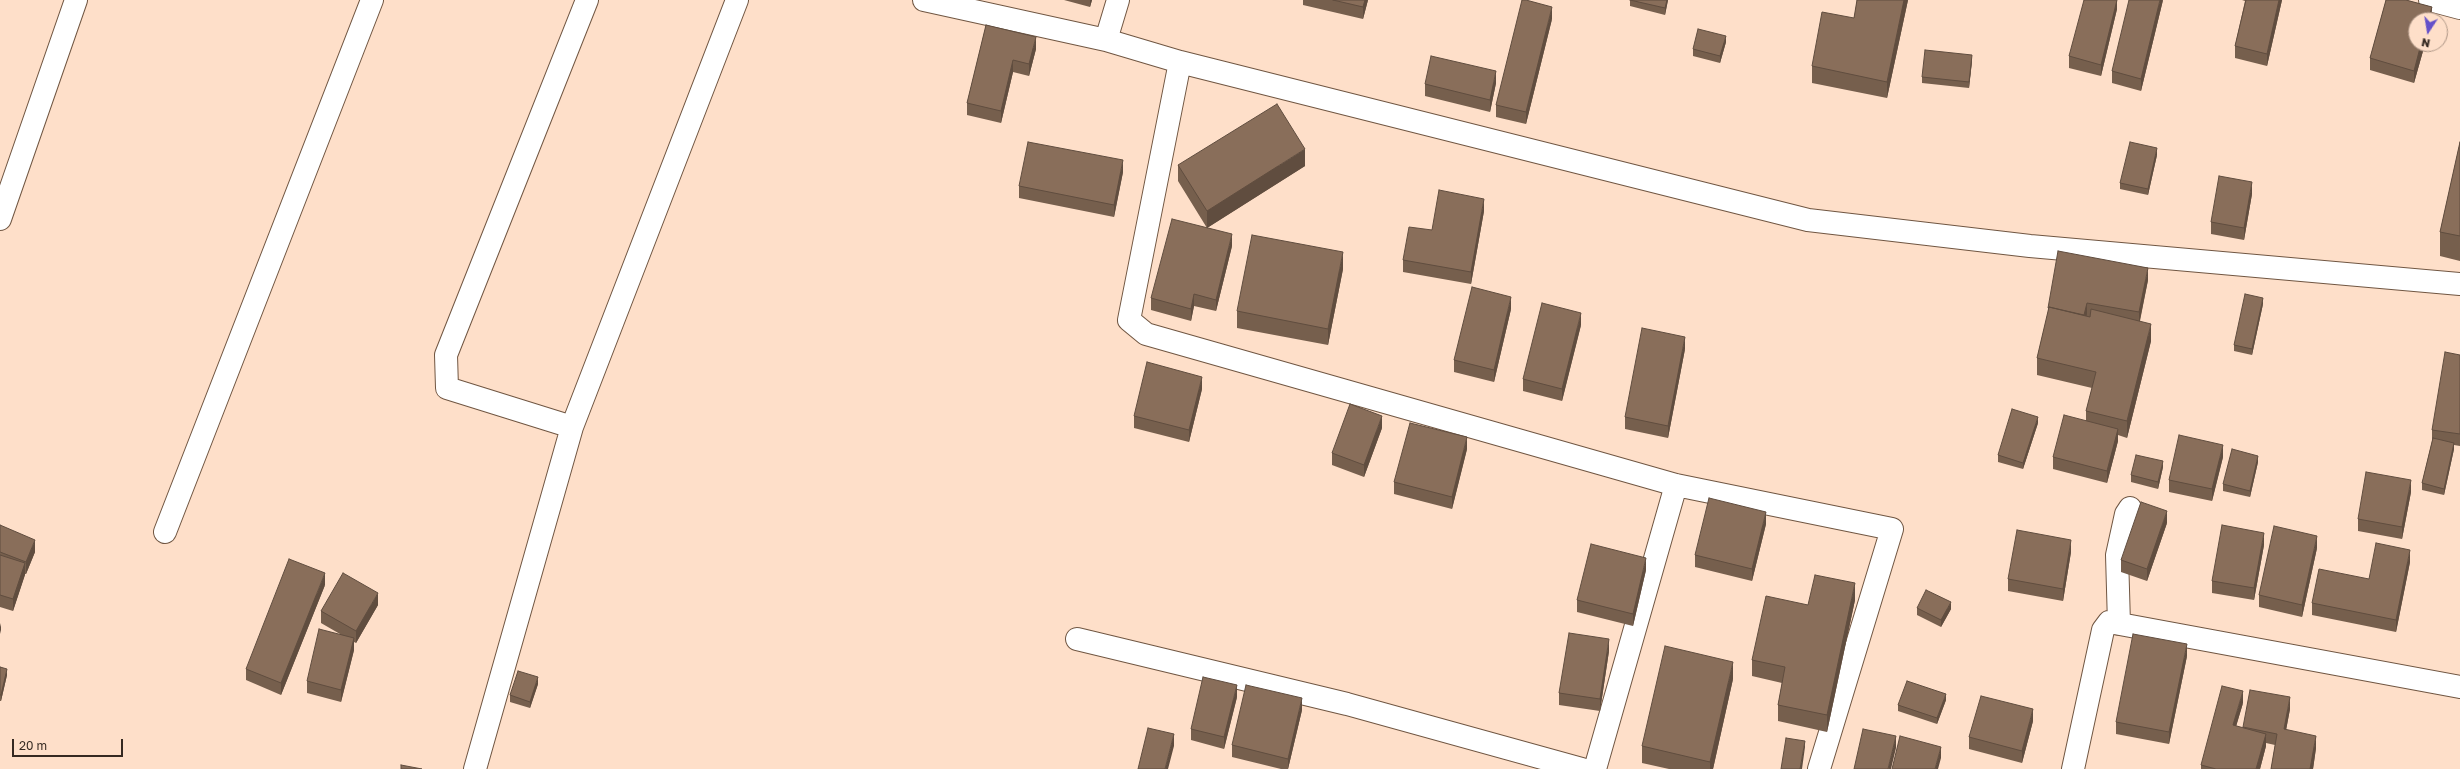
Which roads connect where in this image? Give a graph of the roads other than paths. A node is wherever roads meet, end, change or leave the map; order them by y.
1 (76, 0) edge
2 (372, 0) edge
3 (587, 0) edge
4 (737, 0) edge
5 (924, 0) edge
6 (1118, 0) edge
7 (2430, 0) edge
8 (2460, 8) edge
9 (1106, 40) junction
10 (1180, 62) junction
11 (0, 219) edge
12 (2460, 284) edge
13 (572, 427) junction
14 (1676, 484) junction
15 (2130, 508) dead end
16 (165, 532) dead end
17 (2119, 624) junction
18 (1077, 639) dead end
19 (2460, 687) edge
20 (475, 769) edge
21 (1582, 769) edge
22 (1595, 769) edge
23 (1819, 769) edge
24 (2073, 769) edge

1 - 11 street
2 - 16 street
3 - 13 street
4 - 13 street
5 - 9 street
6 - 9 street
7 - 8 street
9 - 10 street
10 - 12 street
10 - 14 street
13 - 20 street
14 - 22 street
14 - 23 street
15 - 17 street
17 - 19 street
17 - 24 street
18 - 21 street

